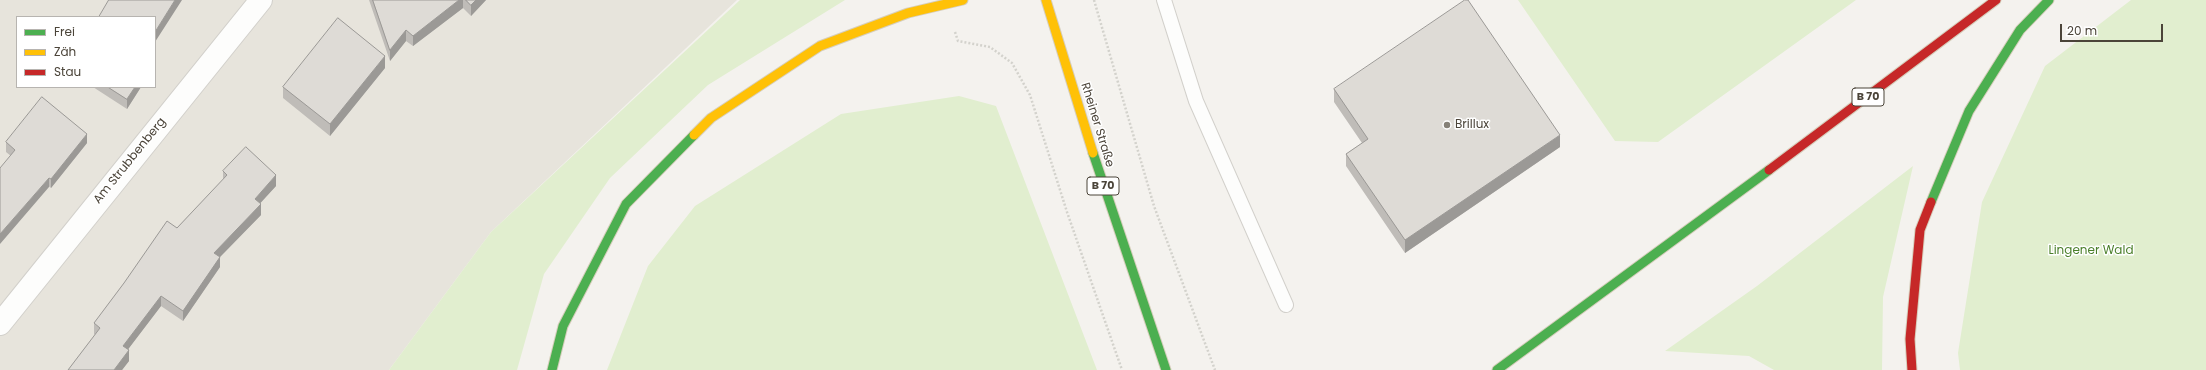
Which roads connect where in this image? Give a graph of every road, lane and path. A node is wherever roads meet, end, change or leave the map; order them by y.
1 (261, 0) edge
2 (917, 0) edge
3 (963, 0) edge
4 (1046, 0) edge
5 (1094, 0) edge
6 (1164, 0) edge
7 (1996, 0) edge
8 (2049, 0) edge
9 (944, 5) junction
10 (908, 13) junction
11 (1286, 305) dead end
12 (0, 324) edge
13 (552, 370) edge
14 (1122, 370) edge
15 (1166, 370) edge
16 (1215, 370) edge
17 (1496, 370) edge
18 (1912, 370) edge

1 - 12 street, Am Strubbenberg
2 - 10 main road
3 - 9 main road
4 - 15 main road, Rheiner Straße / B 70
5 - 16 path
6 - 11 lane
7 - 17 main road, B 70
8 - 18 main road
9 - 10 main road
9 - 14 path
10 - 13 main road

